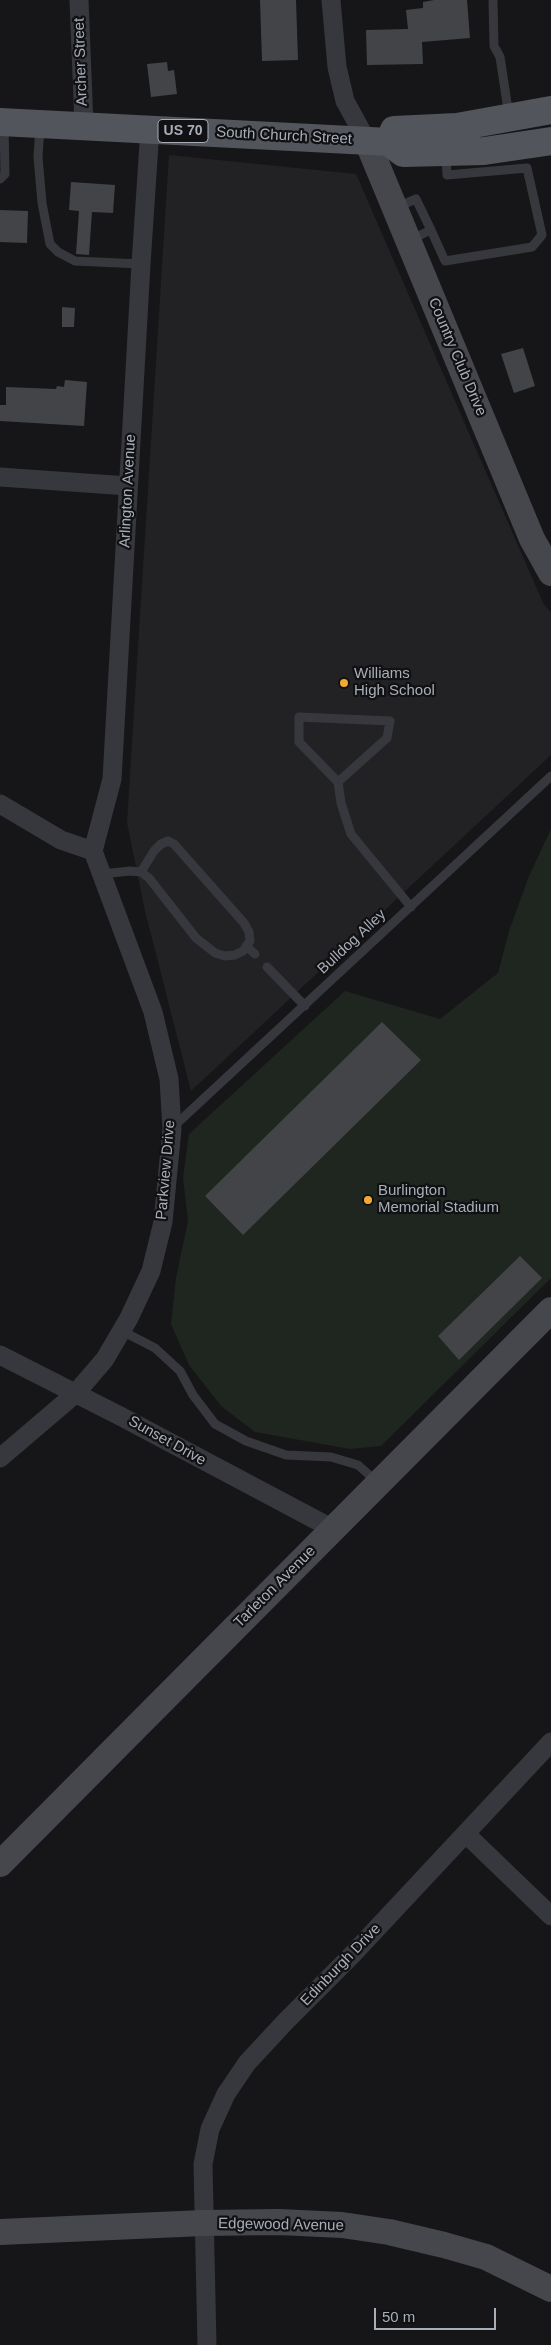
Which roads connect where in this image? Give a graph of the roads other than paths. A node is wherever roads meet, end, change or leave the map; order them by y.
1 (78, 0) edge
2 (331, 0) edge
3 (493, 0) edge
4 (551, 110) edge
5 (509, 118) junction
6 (2, 122) edge
7 (40, 123) junction
8 (84, 125) junction
9 (150, 129) junction
10 (378, 142) junction
11 (524, 155) edge
12 (0, 179) edge
13 (141, 264) junction
14 (433, 266) junction
15 (0, 478) edge
16 (128, 486) junction
17 (550, 568) edge
18 (551, 776) edge
19 (338, 782) junction
20 (0, 804) edge
21 (93, 851) junction
22 (141, 872) junction
23 (102, 874) junction
24 (411, 906) junction
25 (246, 946) junction
26 (255, 954) dead end
27 (266, 967) dead end
28 (305, 1006) junction
29 (172, 1128) junction
30 (551, 1310) edge
31 (122, 1331) junction
32 (0, 1355) edge
33 (75, 1394) junction
34 (0, 1458) edge
35 (378, 1483) junction
36 (333, 1529) junction
37 (551, 1742) edge
38 (466, 1834) junction
39 (0, 1864) edge
40 (551, 1916) edge
41 (204, 2223) junction
42 (0, 2232) edge
43 (551, 2289) edge
44 (207, 2345) edge

1 - 8 street, Archer Street
2 - 10 street
3 - 5 lane
4 - 5 main road
5 - 10 main road
6 - 7 main road, South Church Street / US 70
6 - 12 lane
7 - 8 main road, South Church Street / US 70
7 - 13 lane
8 - 9 main road, South Church Street / US 70
9 - 10 main road, South Church Street / US 70
9 - 13 street, Arlington Avenue
10 - 11 main road, South Church Street / US 70
10 - 14 street, Country Club Drive
11 - 14 lane
13 - 16 street, Arlington Avenue
14 - 17 street, Country Club Drive
15 - 16 street
16 - 21 street, Arlington Avenue
18 - 24 lane, Bulldog Alley
19 - 19 lane
19 - 24 lane
20 - 21 street
21 - 23 street, Parkview Drive
22 - 23 lane
22 - 25 lane
22 - 25 lane
23 - 29 street, Parkview Drive
24 - 28 lane, Bulldog Alley
25 - 26 lane
27 - 28 lane
28 - 29 lane, Bulldog Alley
29 - 31 street, Parkview Drive
30 - 35 street, Tarleton Avenue
31 - 33 street, Parkview Drive
31 - 35 lane
32 - 33 street, Sunset Drive
33 - 34 street, Parkview Drive
33 - 36 street, Sunset Drive
35 - 36 street, Tarleton Avenue
36 - 39 street, Tarleton Avenue
37 - 38 street, Edinburgh Drive
38 - 40 street
38 - 41 street, Edinburgh Drive
41 - 42 street, Edgewood Avenue
41 - 43 street, Edgewood Avenue
41 - 44 street, Edinburgh Drive

